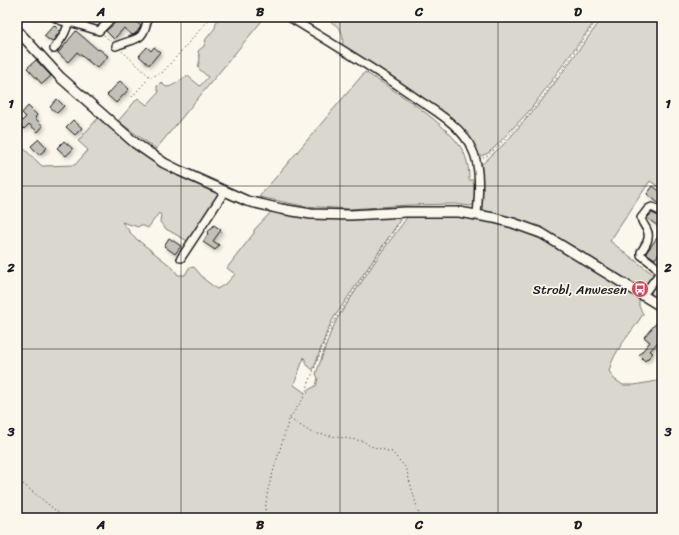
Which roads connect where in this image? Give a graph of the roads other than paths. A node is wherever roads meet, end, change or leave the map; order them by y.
1 (54, 17) edge
2 (113, 17) edge
3 (148, 17) edge
4 (289, 17) edge
5 (68, 22) junction
6 (17, 30) edge
7 (116, 46) road end
8 (54, 49) dead end
9 (225, 191) junction
10 (662, 212) edge
11 (477, 214) junction
12 (181, 258) dead end
13 (661, 271) edge
14 (643, 295) junction
15 (662, 307) edge

1 - 5 street
2 - 5 street
3 - 7 street
4 - 11 street
5 - 8 street
6 - 9 main road
9 - 11 main road
9 - 12 street
10 - 13 street
11 - 14 main road
13 - 14 street
14 - 15 main road

